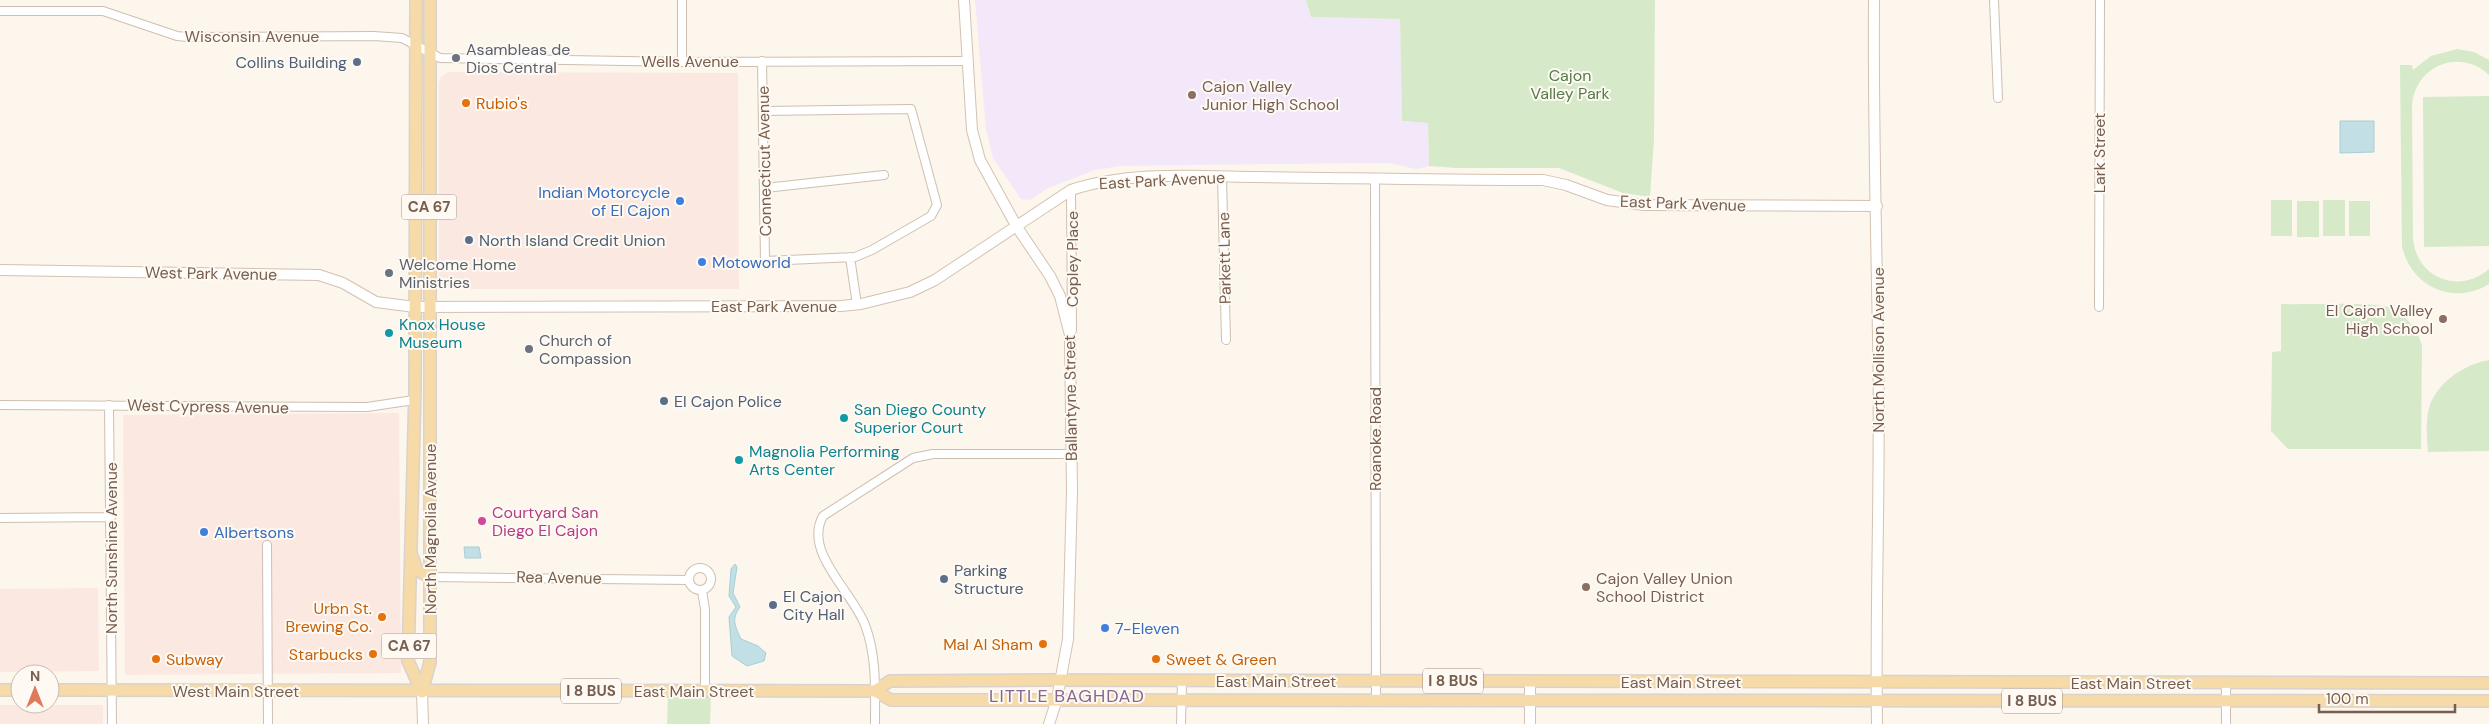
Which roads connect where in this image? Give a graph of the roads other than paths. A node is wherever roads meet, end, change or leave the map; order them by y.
1 (416, 0) edge
2 (430, 0) edge
3 (682, 0) edge
4 (964, 0) edge
5 (1874, 0) edge
6 (1994, 0) edge
7 (2100, 0) edge
8 (0, 11) edge
9 (416, 46) junction
10 (430, 53) junction
11 (762, 61) junction
12 (967, 61) junction
13 (682, 62) junction
14 (1998, 98) dead end
15 (764, 111) junction
16 (884, 175) dead end
17 (1222, 177) junction
18 (1375, 178) junction
19 (765, 188) junction
20 (1071, 190) junction
21 (1877, 206) junction
22 (1017, 227) junction
23 (850, 257) junction
24 (0, 270) edge
25 (857, 305) junction
26 (415, 307) junction
27 (429, 307) junction
28 (2099, 307) dead end
29 (1226, 340) dead end
30 (1072, 357) junction
31 (414, 400) junction
32 (0, 405) edge
33 (109, 405) junction
34 (1072, 454) junction
35 (412, 464) junction
36 (429, 464) junction
37 (111, 517) junction
38 (0, 518) edge
39 (267, 545) dead end
40 (410, 552) junction
41 (430, 577) junction
42 (689, 580) junction
43 (702, 591) junction
44 (1061, 680) junction
45 (1182, 681) junction
46 (1376, 681) junction
47 (1530, 681) junction
48 (1643, 682) junction
49 (1877, 682) junction
50 (2489, 683) edge
51 (2226, 684) junction
52 (60, 690) edge
53 (112, 690) junction
54 (268, 691) junction
55 (706, 691) junction
56 (875, 691) junction
57 (422, 692) junction
58 (1056, 699) junction
59 (1376, 699) junction
60 (1182, 700) junction
61 (1877, 700) junction
62 (1530, 701) junction
63 (1643, 701) junction
64 (2489, 701) edge
65 (2225, 702) junction
66 (112, 724) edge
67 (268, 724) edge
68 (424, 724) edge
69 (875, 724) edge
70 (1049, 724) edge
71 (1181, 724) edge
72 (1530, 724) edge
73 (1878, 724) edge
74 (2226, 724) edge

1 - 9 main road, North Magnolia Avenue / CA 67
2 - 10 main road, North Magnolia Avenue / CA 67
3 - 13 street
4 - 12 street, Ballantyne Street
5 - 21 street, North Mollison Avenue
6 - 14 street
7 - 28 street, Lark Street
8 - 9 street, Wisconsin Avenue
9 - 10 street, Wells Avenue
9 - 26 main road, North Magnolia Avenue / CA 67
10 - 13 street, Wells Avenue
10 - 27 main road, North Magnolia Avenue / CA 67
11 - 12 street, Wells Avenue
11 - 13 street, Wells Avenue
11 - 15 street, Connecticut Avenue
12 - 22 street, Ballantyne Street
15 - 19 street, Connecticut Avenue
15 - 23 street
16 - 19 street
17 - 18 street, East Park Avenue
17 - 20 street, East Park Avenue
17 - 29 street, Parkett Lane
18 - 21 street, East Park Avenue
18 - 46 street, Roanoke Road
19 - 23 street, Connecticut Avenue
20 - 22 street, East Park Avenue
20 - 30 street, Copley Place
21 - 49 street, North Mollison Avenue
22 - 25 street, East Park Avenue
22 - 30 street, Ballantyne Street
23 - 25 street
24 - 26 street, West Park Avenue
25 - 27 street, East Park Avenue
26 - 27 street, East Park Avenue
26 - 31 main road, North Magnolia Avenue / CA 67
27 - 36 main road, North Magnolia Avenue / CA 67
30 - 34 street, Ballantyne Street
31 - 33 street, West Cypress Avenue
31 - 35 main road, North Magnolia Avenue / CA 67
32 - 33 street, West Cypress Avenue
33 - 37 street, North Sunshine Avenue
34 - 44 street, Ballantyne Street
34 - 56 street
35 - 36 main road
35 - 40 main road, North Magnolia Avenue / CA 67
36 - 41 main road, North Magnolia Avenue / CA 67
37 - 38 street
37 - 53 street, North Sunshine Avenue
39 - 54 street
40 - 41 main road
40 - 57 main road, North Magnolia Avenue / CA 67
41 - 42 street, Rea Avenue
41 - 57 main road, North Magnolia Avenue / CA 67
42 - 43 street
42 - 43 street
43 - 55 street
44 - 45 main road, East Main Street / I 8 BUS
44 - 56 main road, East Main Street / I 8 BUS
44 - 58 street, Ballantyne Street
45 - 46 main road, East Main Street / I 8 BUS
45 - 60 street
46 - 47 main road, East Main Street / I 8 BUS
46 - 59 street, Roanoke Road
47 - 48 main road, East Main Street / I 8 BUS
47 - 62 street
48 - 49 main road, East Main Street / I 8 BUS
48 - 63 main road
49 - 51 main road, East Main Street / I 8 BUS
49 - 61 street, North Mollison Avenue
50 - 51 main road, East Main Street / I 8 BUS
51 - 65 street
52 - 53 main road, West Main Street / I 8 BUS
53 - 54 main road, West Main Street / I 8 BUS
53 - 66 street, North Sunshine Avenue
54 - 57 main road, West Main Street / I 8 BUS
54 - 67 street
55 - 56 main road, East Main Street / I 8 BUS
55 - 57 main road, East Main Street / I 8 BUS
56 - 58 main road, East Main Street / I 8 BUS
56 - 69 street
57 - 68 street
58 - 60 main road, East Main Street / I 8 BUS
58 - 70 street, Ballantyne Street
59 - 60 main road, East Main Street / I 8 BUS
59 - 62 main road, East Main Street / I 8 BUS
60 - 71 street
61 - 63 main road, East Main Street / I 8 BUS
61 - 65 main road, East Main Street / I 8 BUS
61 - 73 street, North Mollison Avenue
62 - 63 main road, East Main Street / I 8 BUS
62 - 72 street
64 - 65 main road, East Main Street / I 8 BUS
65 - 74 street

